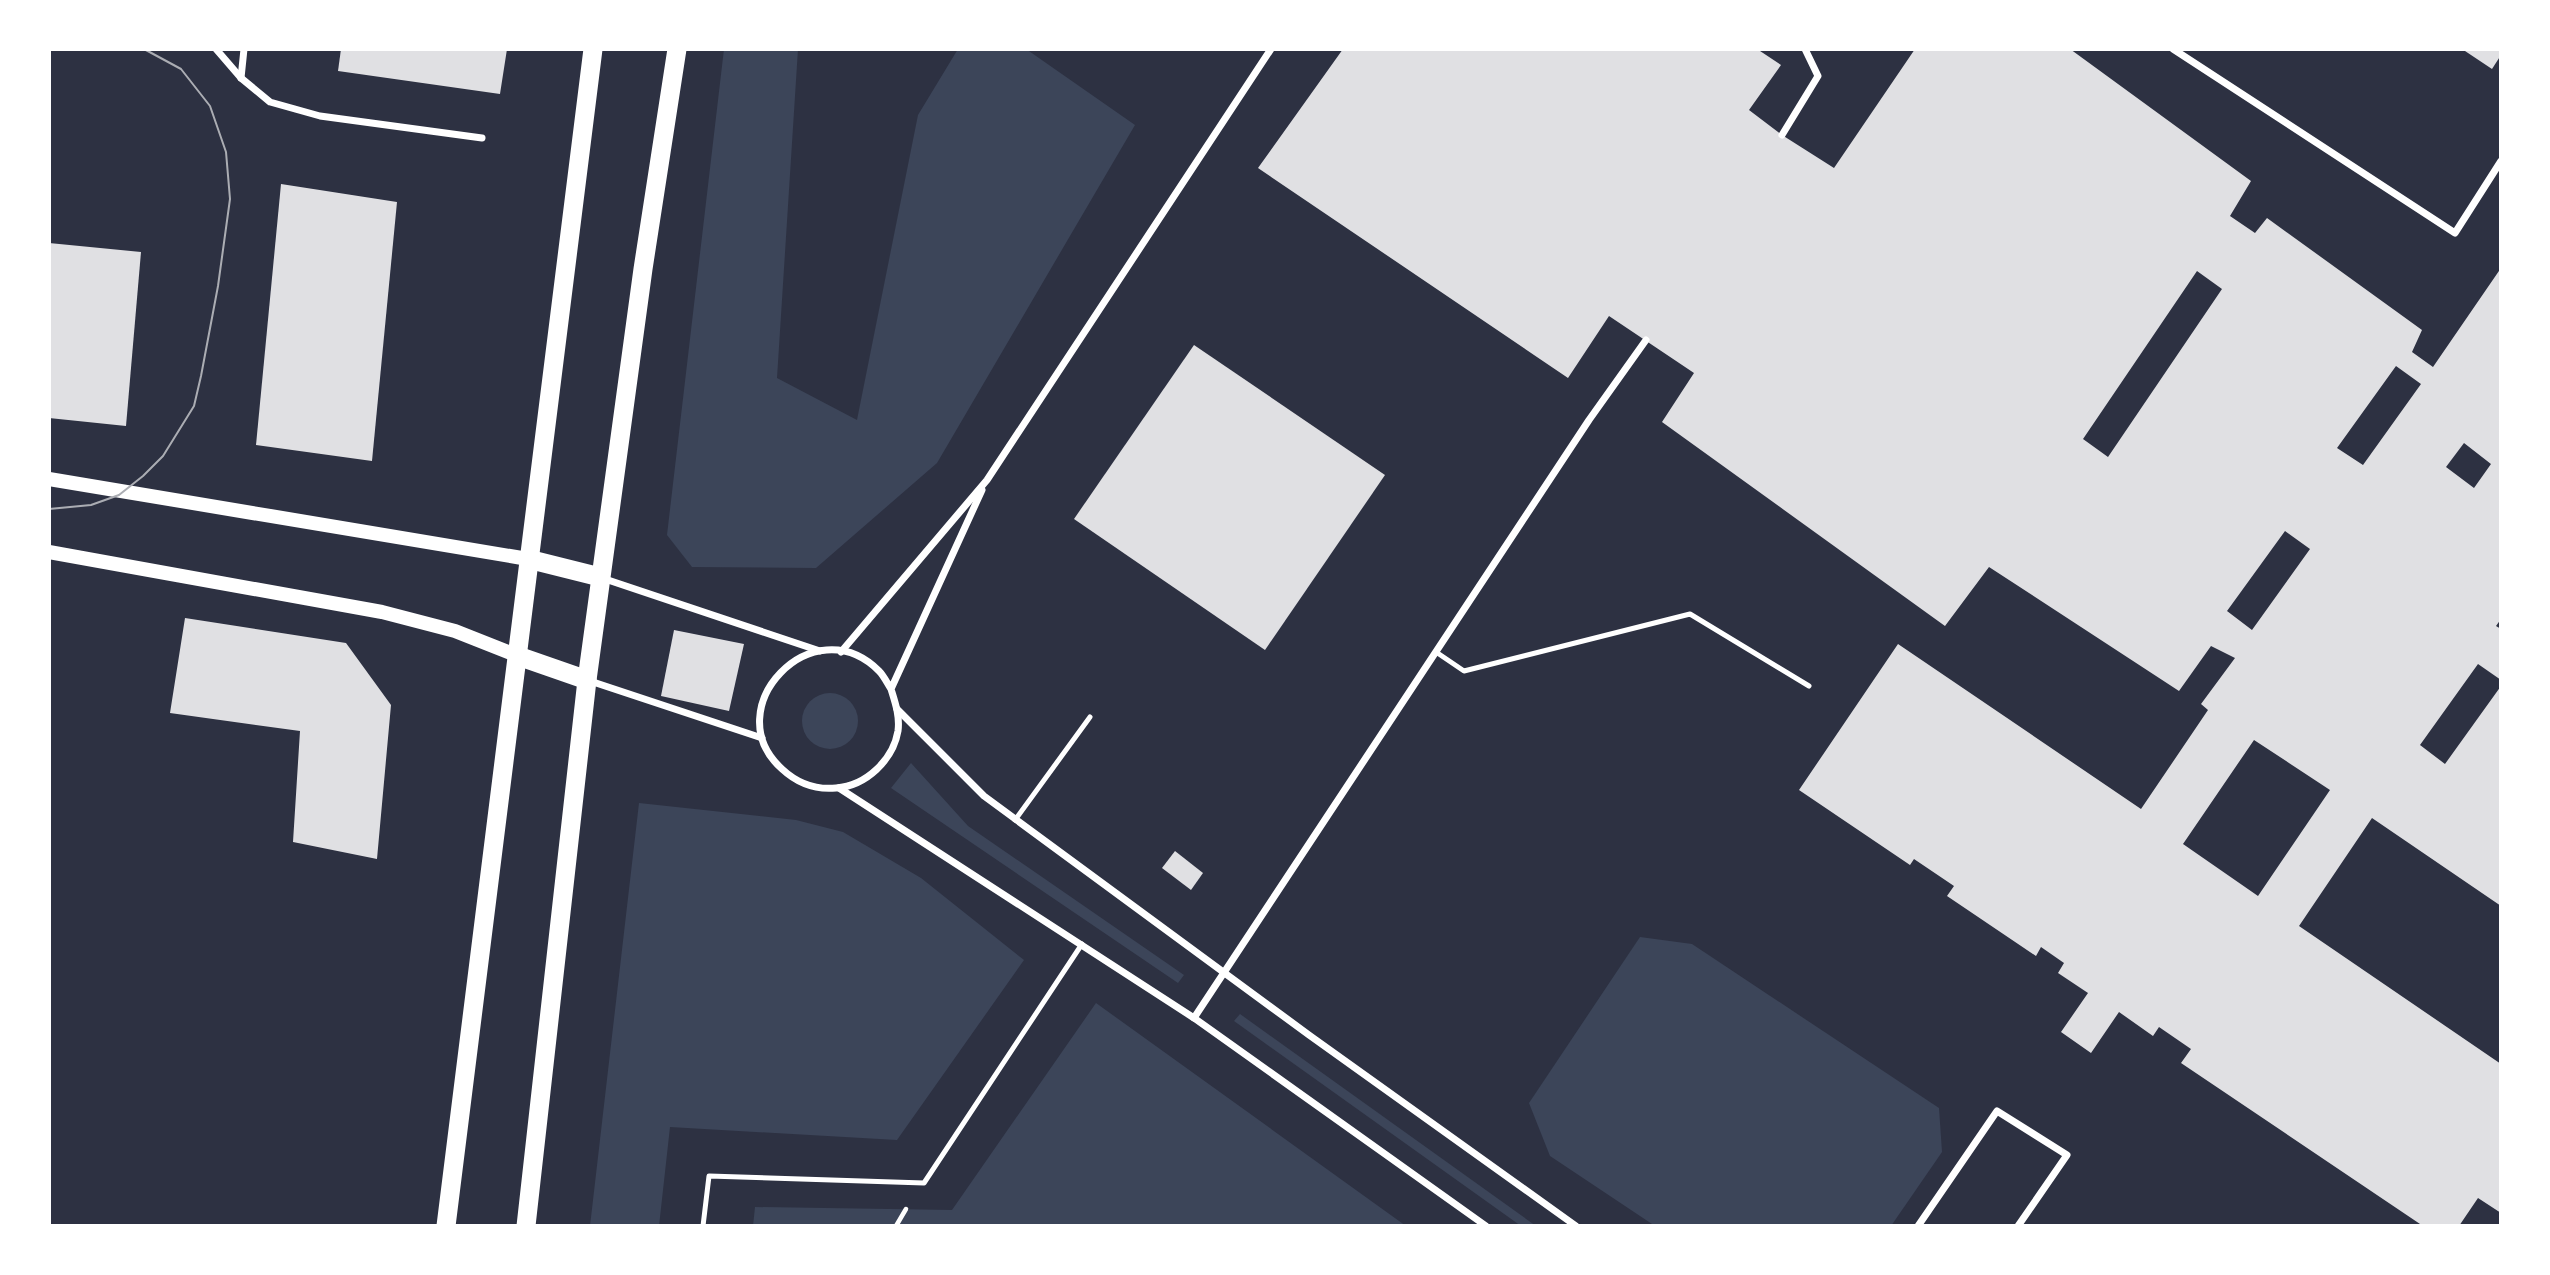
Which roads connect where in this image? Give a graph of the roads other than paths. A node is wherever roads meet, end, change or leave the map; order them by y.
1 (216, 49) edge
2 (244, 49) edge
3 (593, 49) edge
4 (677, 49) edge
5 (1270, 49) edge
6 (1805, 49) edge
7 (2173, 49) edge
8 (241, 78) junction
9 (1782, 135) dead end
10 (482, 138) dead end
11 (2501, 160) edge
12 (1646, 340) dead end
13 (49, 479) edge
14 (987, 480) junction
15 (49, 552) edge
16 (528, 559) junction
17 (600, 578) junction
18 (820, 651) junction
19 (841, 652) junction
20 (1436, 652) junction
21 (518, 656) junction
22 (587, 680) junction
23 (1809, 686) dead end
24 (891, 689) junction
25 (897, 709) junction
26 (1090, 717) dead end
27 (762, 737) junction
28 (839, 788) junction
29 (1015, 820) junction
30 (1082, 944) junction
31 (1225, 973) junction
32 (1194, 1018) junction
33 (446, 1226) edge
34 (526, 1226) edge
35 (703, 1226) edge
36 (1486, 1226) edge
37 (1576, 1226) edge
38 (1918, 1226) edge
39 (2018, 1226) edge

1 - 8 street
2 - 8 street
3 - 16 highway
4 - 17 highway
5 - 14 street
6 - 9 street
7 - 11 street
8 - 10 street
12 - 20 street
13 - 16 main road
14 - 19 street
14 - 24 street
15 - 21 main road
16 - 17 highway
16 - 21 highway
17 - 18 street
17 - 22 highway
18 - 19 street
18 - 27 street
19 - 24 street
20 - 23 lane
20 - 31 street
21 - 22 highway
21 - 33 highway
22 - 27 street
22 - 34 highway
24 - 25 street
25 - 28 street
25 - 29 street
26 - 29 lane
27 - 28 street
28 - 30 street
29 - 31 street
30 - 32 street
30 - 35 lane
31 - 32 street
31 - 37 street
32 - 36 street
38 - 39 street

